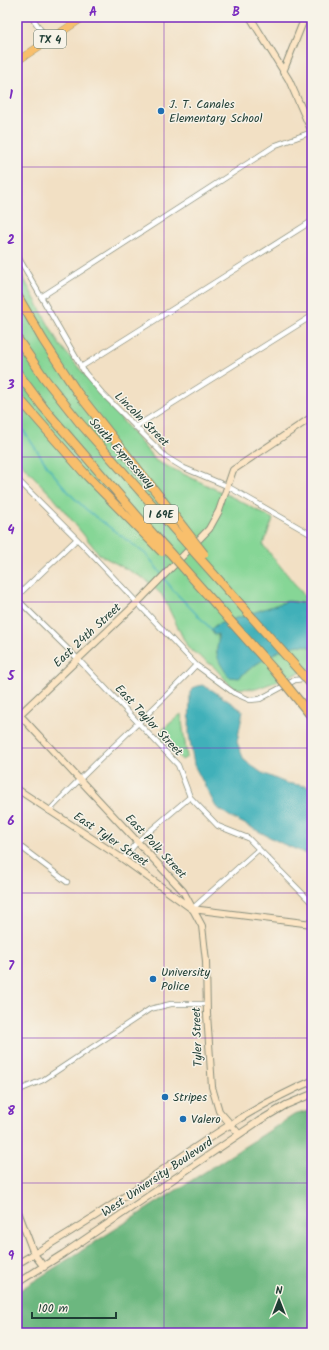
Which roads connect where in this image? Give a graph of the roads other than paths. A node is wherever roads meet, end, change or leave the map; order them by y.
1 (32, 17) edge
2 (84, 17) edge
3 (250, 17) edge
4 (305, 17) edge
5 (48, 41) junction
6 (17, 61) edge
7 (282, 72) junction
8 (312, 132) edge
9 (312, 221) edge
10 (17, 255) edge
11 (17, 295) edge
12 (41, 297) junction
13 (312, 316) edge
14 (17, 338) edge
15 (82, 367) junction
16 (17, 372) edge
17 (17, 396) edge
18 (312, 417) edge
19 (136, 428) junction
20 (17, 479) edge
21 (227, 486) junction
22 (312, 534) edge
23 (77, 539) junction
24 (235, 597) junction
25 (17, 598) edge
26 (138, 602) junction
27 (233, 624) junction
28 (78, 659) junction
29 (196, 665) junction
30 (312, 678) edge
31 (312, 685) edge
32 (18, 715) edge
33 (312, 717) edge
34 (138, 722) junction
35 (79, 778) junction
36 (17, 789) edge
37 (190, 797) junction
38 (49, 811) junction
39 (137, 842) junction
40 (17, 844) edge
41 (259, 849) junction
42 (123, 859) junction
43 (67, 882) dead end
44 (312, 903) edge
45 (192, 909) junction
46 (312, 924) edge
47 (207, 1004) junction
48 (312, 1081) edge
49 (17, 1091) edge
50 (312, 1094) edge
51 (231, 1124) junction
52 (239, 1134) junction
53 (17, 1209) edge
54 (34, 1254) junction
55 (17, 1264) edge
56 (44, 1267) junction
57 (17, 1283) edge

1 - 5 street
2 - 5 main road, TX 4
3 - 7 street
4 - 7 street
5 - 6 main road, TX 4
7 - 8 street
8 - 12 street
9 - 15 street
10 - 12 street, Lincoln Street
11 - 24 highway, bridge
12 - 15 street, Lincoln Street
13 - 19 street
14 - 24 highway, South Expressway / I 69E, bridge
15 - 19 street, Lincoln Street
16 - 27 highway, I 69E, bridge
17 - 27 highway, bridge
18 - 21 street, East 24th Street
19 - 21 street, Lincoln Street
20 - 23 street
21 - 22 street, Lincoln Street
21 - 26 street, East 24th Street
23 - 25 street
23 - 26 street
24 - 31 highway, South Expressway / I 69E, bridge
25 - 28 street, East Taylor Street
26 - 28 street, East 24th Street
26 - 29 street
27 - 33 highway, I 69E, bridge
28 - 32 street, East 24th Street
28 - 34 street, East Taylor Street
29 - 30 street
29 - 34 street
32 - 35 street, East Polk Street
34 - 35 street
34 - 37 street, East Taylor Street
35 - 38 street
35 - 39 street, East Polk Street
36 - 38 street, East Tyler Street
37 - 39 street
37 - 41 street, East Taylor Street
38 - 42 street, East Tyler Street
39 - 42 street
39 - 45 street, East Polk Street
40 - 43 street
41 - 44 street, East Taylor Street
41 - 45 street
42 - 45 street, East Tyler Street
45 - 46 street
45 - 47 street, Tyler Street
47 - 49 street
47 - 51 street, Tyler Street
48 - 51 street, West University Boulevard
50 - 52 street, West University Boulevard
51 - 52 street, Tyler Street
51 - 54 street, West University Boulevard
52 - 56 street, West University Boulevard
53 - 54 street
54 - 55 street, West University Boulevard
54 - 56 street
56 - 57 street, West University Boulevard

